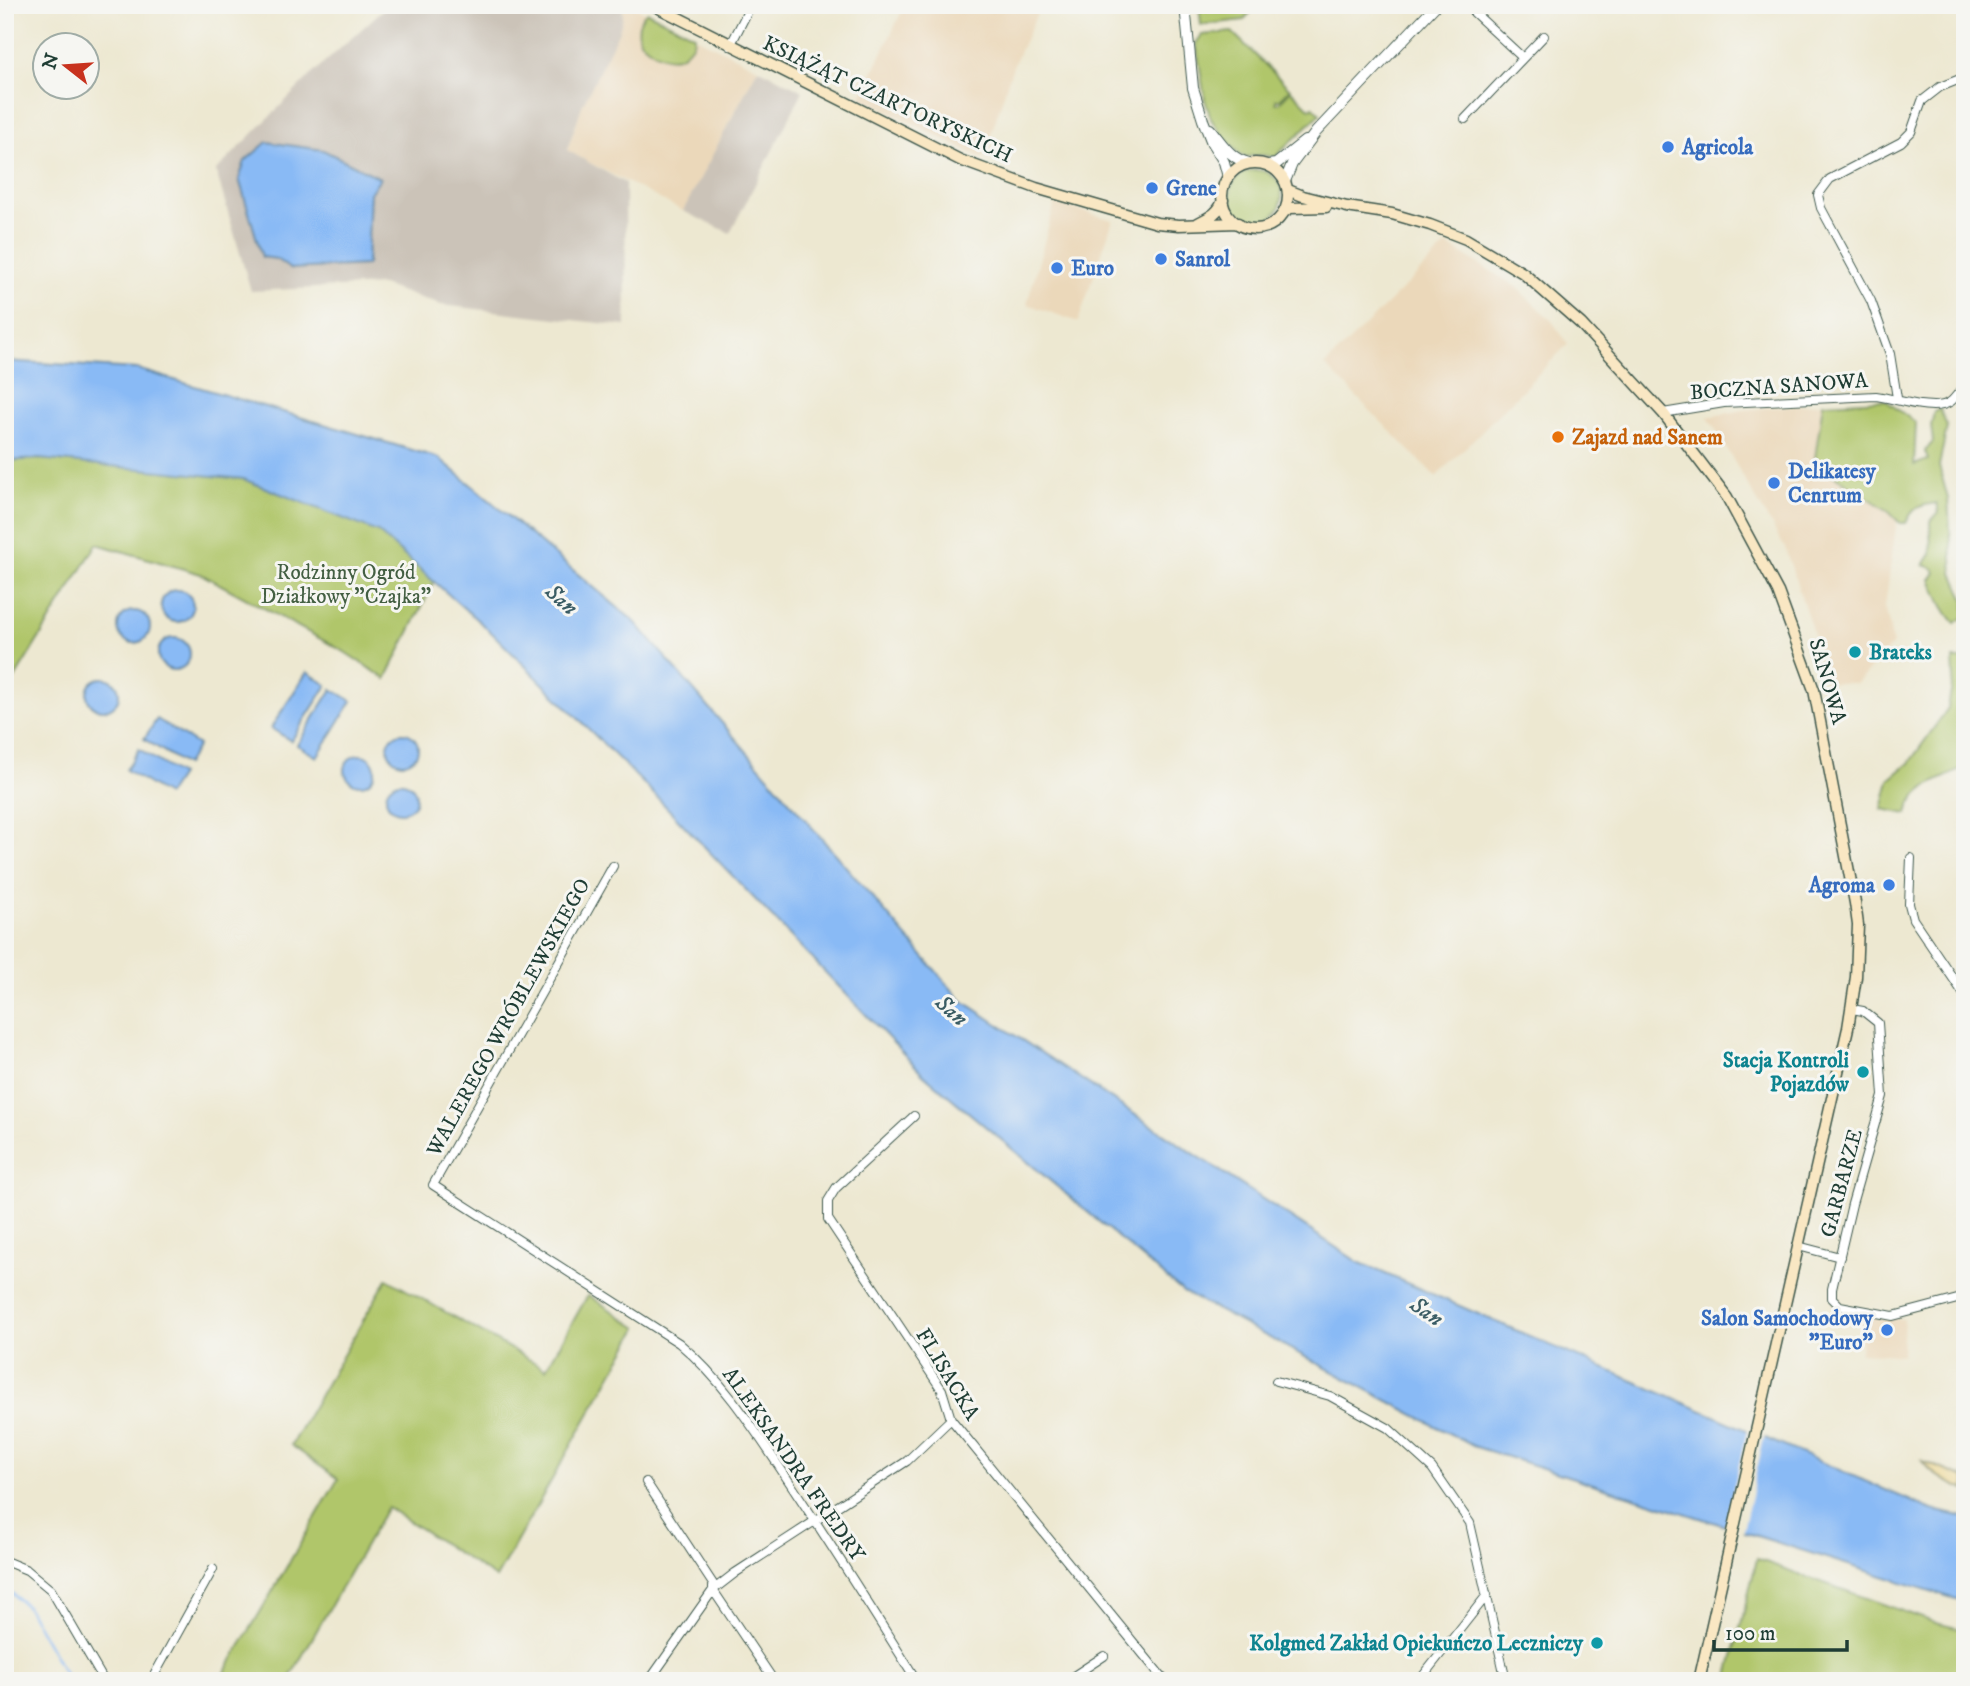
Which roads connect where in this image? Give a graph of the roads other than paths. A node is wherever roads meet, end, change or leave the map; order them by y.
1 (653, 5) edge
2 (751, 5) edge
3 (1185, 5) edge
4 (1436, 5) edge
5 (1466, 5) edge
6 (1544, 36) dead end
7 (730, 46) junction
8 (1523, 58) junction
9 (1965, 77) edge
10 (1465, 119) dead end
11 (1203, 120) junction
12 (1316, 132) junction
13 (1249, 163) junction
14 (1268, 165) junction
15 (1228, 177) junction
16 (1286, 185) junction
17 (1223, 200) junction
18 (1347, 207) junction
19 (1284, 212) junction
20 (1238, 223) junction
21 (1195, 225) junction
22 (1965, 385) edge
23 (1897, 398) junction
24 (1663, 413) junction
25 (1911, 858) dead end
26 (613, 866) dead end
27 (1965, 996) edge
28 (1852, 1009) junction
29 (914, 1115) dead end
30 (433, 1185) joint
31 (1798, 1246) junction
32 (1840, 1257) junction
33 (1965, 1297) edge
34 (1276, 1381) dead end
35 (951, 1419) junction
36 (646, 1482) dead end
37 (816, 1522) junction
38 (5, 1561) edge
39 (213, 1569) dead end
40 (712, 1590) junction
41 (1487, 1595) junction
42 (1104, 1656) dead end
43 (104, 1681) edge
44 (151, 1681) edge
45 (649, 1681) edge
46 (774, 1681) edge
47 (917, 1681) edge
48 (1066, 1681) edge
49 (1165, 1681) edge
50 (1419, 1681) edge
51 (1506, 1681) edge
52 (1699, 1681) edge

1 - 7 main road, KSIĄŻĄT CZARTORYSKICH
2 - 7 street
3 - 11 street
4 - 12 street
5 - 8 street
6 - 8 street
7 - 21 main road, KSIĄŻĄT CZARTORYSKICH
8 - 10 street
9 - 23 street, BOCZNA SANOWA
11 - 13 street
11 - 15 street
12 - 14 street
12 - 16 street
13 - 14 main road
13 - 15 main road
14 - 16 main road
15 - 17 main road
16 - 18 main road
16 - 19 main road
17 - 20 main road
17 - 21 main road
18 - 19 main road
18 - 24 main road, SANOWA
19 - 20 main road
20 - 21 main road, KSIĄŻĄT CZARTORYSKICH
22 - 23 street, BOCZNA SANOWA
23 - 24 street, BOCZNA SANOWA
24 - 28 main road, SANOWA
25 - 27 street
26 - 30 street, WALEREGO WRÓBLEWSKIEGO
28 - 31 main road, SANOWA
28 - 32 street, GARBARZE
29 - 35 street, FLISACKA
30 - 37 street, ALEKSANDRA FREDRY
31 - 32 street, GARBARZE
31 - 52 main road, SANOWA
32 - 33 street, GARBARZE
34 - 41 street
35 - 37 street
35 - 49 street, FLISACKA
36 - 40 street
37 - 40 street
37 - 47 street, ALEKSANDRA FREDRY
38 - 43 street
39 - 44 street
40 - 45 street
40 - 46 street
41 - 50 street
41 - 51 street
42 - 48 street

